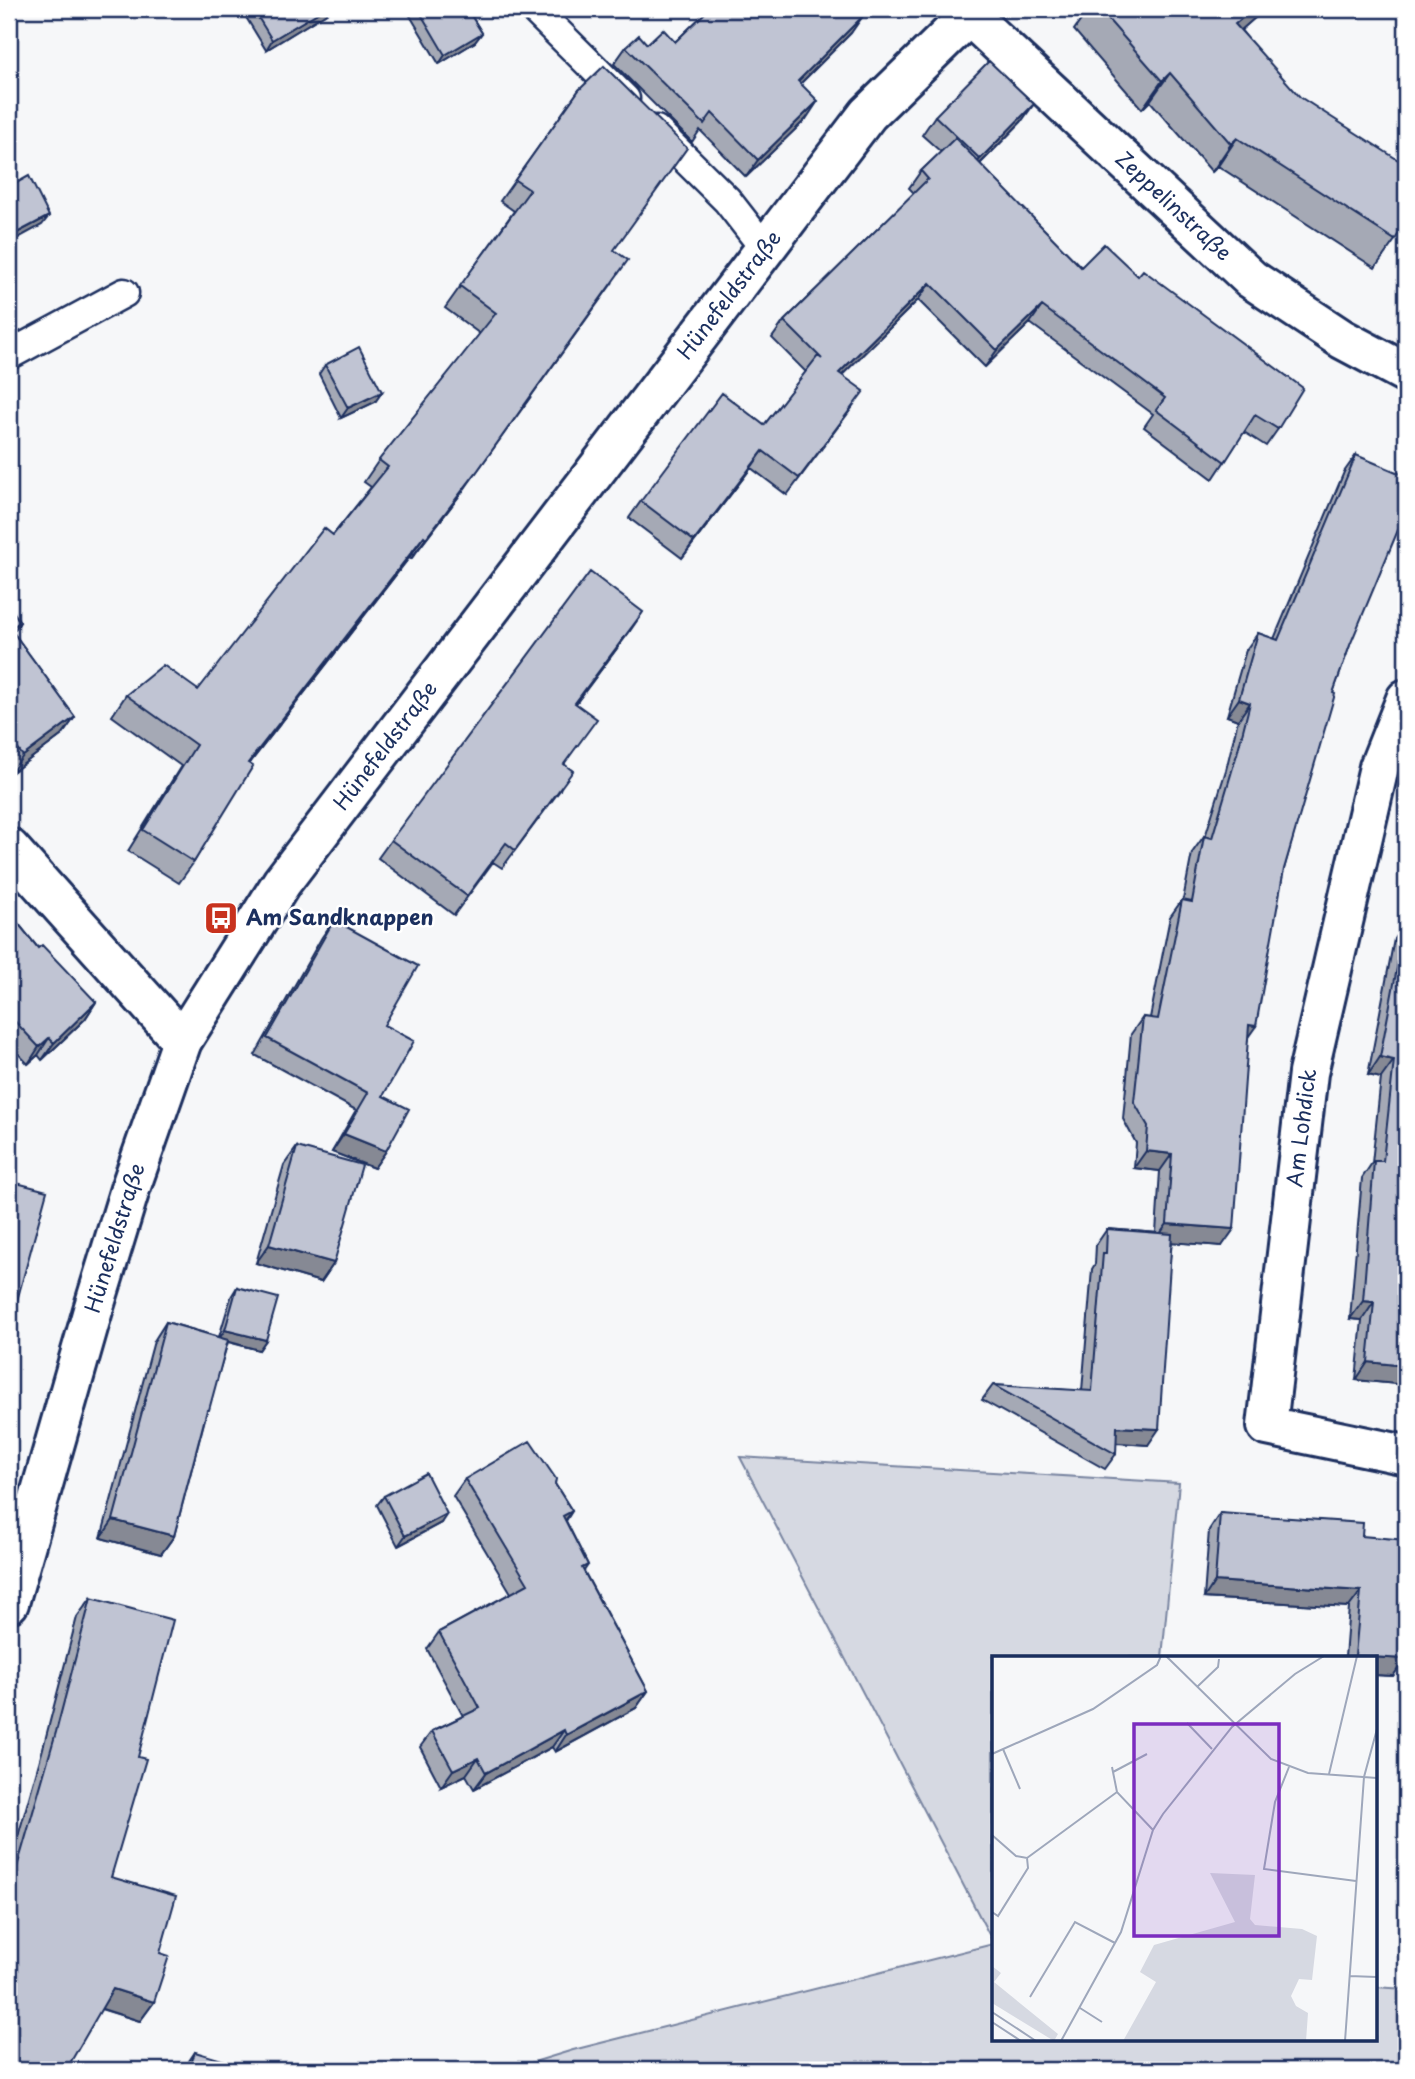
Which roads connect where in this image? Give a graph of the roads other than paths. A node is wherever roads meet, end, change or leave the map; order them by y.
1 (534, 9) edge
2 (969, 11) edge
3 (765, 249) junction
4 (124, 293) dead end
5 (9, 355) edge
6 (1406, 373) edge
7 (1406, 699) edge
8 (9, 848) edge
9 (182, 1041) junction
10 (1406, 1455) edge
11 (9, 1603) edge

1 - 3 lane
2 - 3 street, Hünefeldstraße
2 - 6 street, Zeppelinstraße
3 - 9 street, Hünefeldstraße
4 - 5 lane
7 - 10 street, Am Lohdick
8 - 9 street
9 - 11 street, Hünefeldstraße

